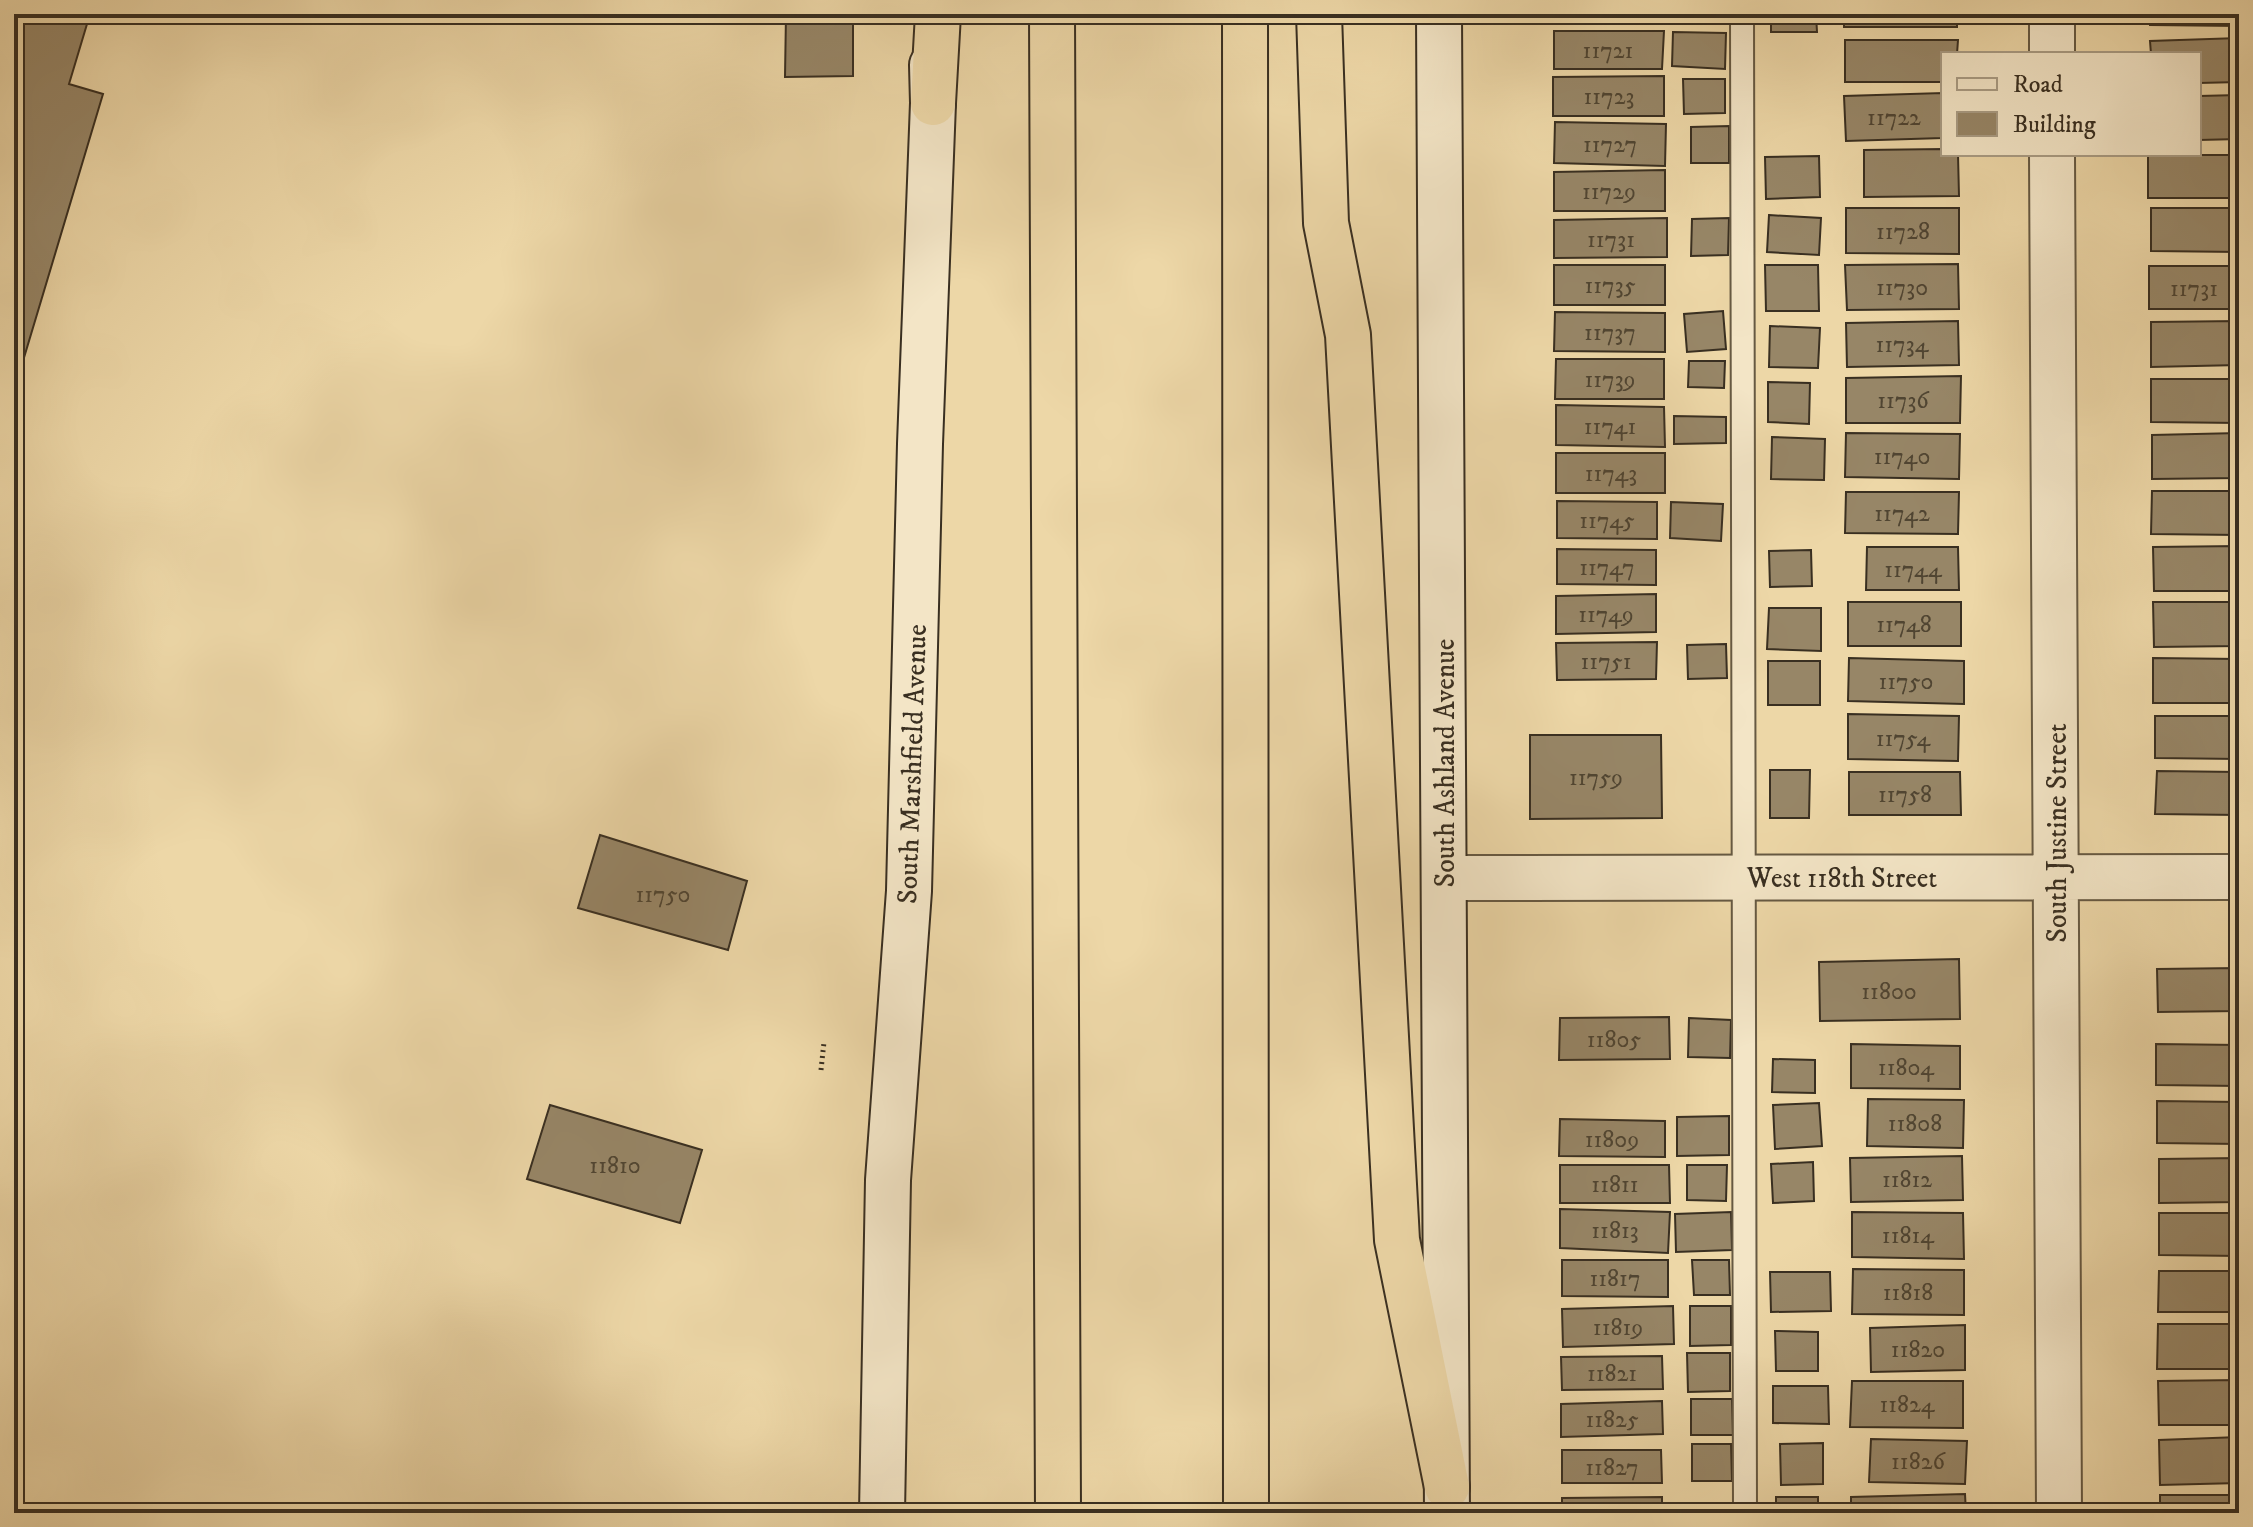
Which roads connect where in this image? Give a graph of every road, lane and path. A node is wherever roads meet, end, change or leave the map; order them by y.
1 (930, 14) edge
2 (938, 14) edge
3 (1052, 14) edge
4 (1245, 14) edge
5 (1319, 14) edge
6 (1439, 14) edge
7 (1742, 14) edge
8 (2052, 14) edge
9 (2052, 52) edge
10 (933, 103) junction
11 (2052, 156) edge
12 (1744, 877) junction
13 (2056, 877) junction
14 (2239, 877) edge
15 (1445, 878) junction
16 (824, 1042) dead end
17 (821, 1070) dead end
18 (1447, 1500) edge
19 (882, 1513) edge
20 (1058, 1513) edge
21 (1246, 1513) edge
22 (1745, 1513) edge
23 (2059, 1513) edge

1 - 10 main road, South Marshfield Avenue
2 - 10 highway
3 - 20 highway
4 - 21 highway
5 - 18 highway
6 - 15 main road, South Ashland Avenue
7 - 12 lane
8 - 9 main road
10 - 19 main road, South Marshfield Avenue
11 - 13 main road, South Justine Street
12 - 13 main road, West 118th Street
12 - 15 main road, West 118th Street
12 - 22 lane
13 - 14 main road, West 118th Street
13 - 23 main road, South Justine Street
15 - 18 main road, South Ashland Avenue
16 - 17 path

